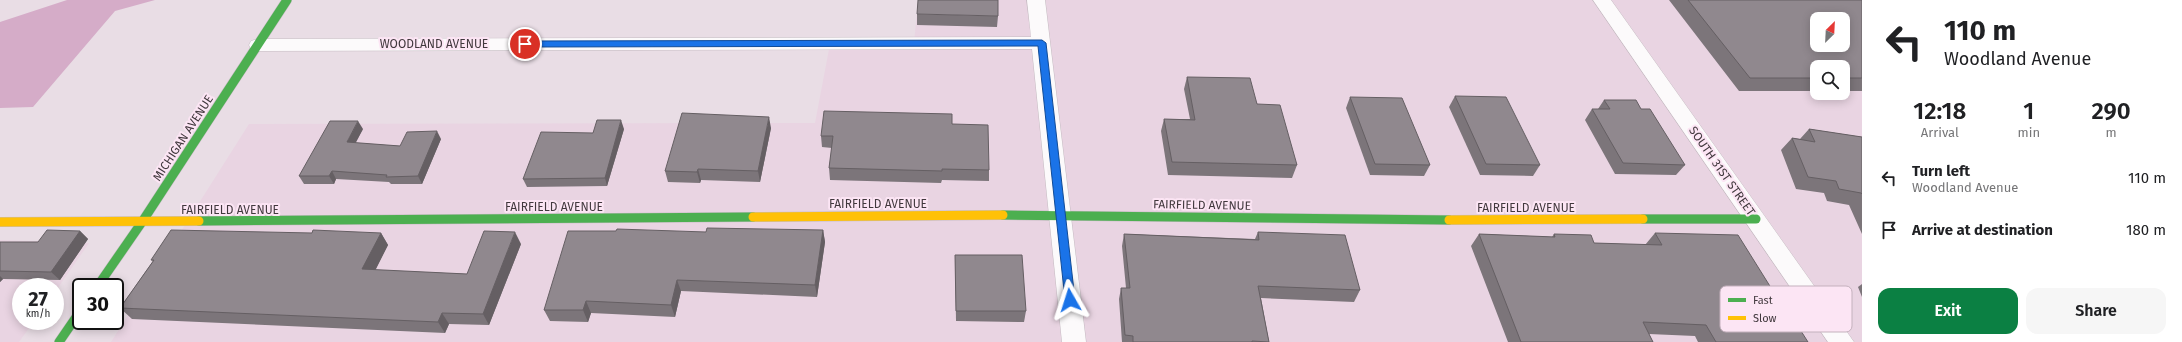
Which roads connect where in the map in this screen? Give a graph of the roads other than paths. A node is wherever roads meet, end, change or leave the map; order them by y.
1 (287, 0) edge
2 (1036, 0) edge
3 (1602, 0) edge
4 (1042, 43) junction
5 (258, 45) junction
6 (1061, 215) junction
7 (1756, 219) junction
8 (0, 222) edge
9 (142, 222) junction
10 (103, 278) edge
11 (1803, 286) edge
12 (72, 323) edge
13 (1835, 332) edge
14 (59, 342) edge
15 (1074, 342) edge
16 (1842, 342) edge

1 - 5 street, MICHIGAN AVENUE
2 - 4 street
3 - 7 street, SOUTH 31ST STREET
4 - 5 street, WOODLAND AVENUE
4 - 6 street
5 - 9 street, MICHIGAN AVENUE
6 - 7 street, FAIRFIELD AVENUE
6 - 9 street, FAIRFIELD AVENUE
6 - 15 street
7 - 11 street, SOUTH 31ST STREET
8 - 9 street, FAIRFIELD AVENUE
9 - 10 street, MICHIGAN AVENUE
12 - 14 street
13 - 16 street, SOUTH 31ST STREET

